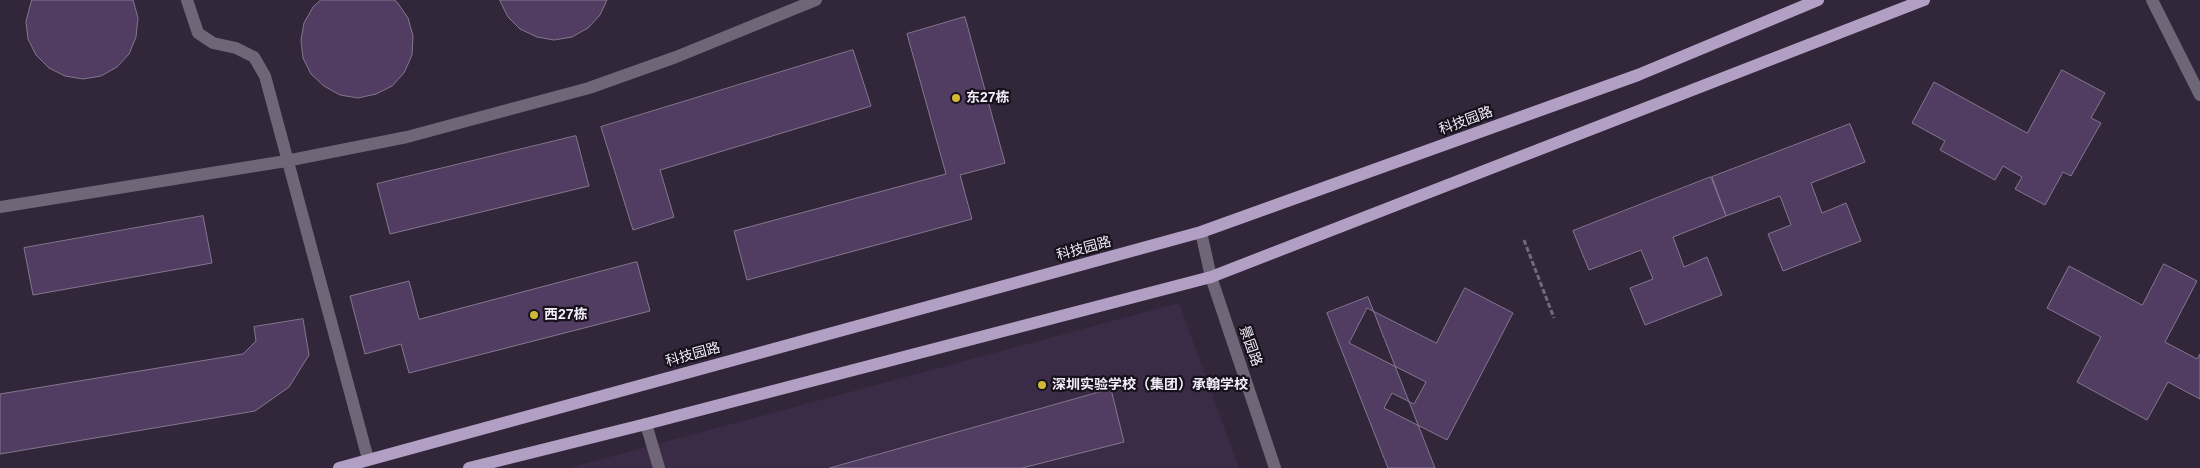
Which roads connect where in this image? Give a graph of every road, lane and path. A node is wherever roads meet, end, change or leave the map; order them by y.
1 (187, 0) edge
2 (816, 0) edge
3 (1818, 0) edge
4 (1924, 0) edge
5 (2152, 0) edge
6 (1798, 4) edge
7 (2200, 95) edge
8 (286, 161) junction
9 (0, 207) edge
10 (1201, 232) junction
11 (1524, 240) dead end
12 (1211, 277) junction
13 (1554, 318) dead end
14 (646, 424) junction
15 (368, 459) junction
16 (339, 468) edge
17 (469, 468) edge
18 (659, 468) edge
19 (1275, 468) edge

1 - 8 street
2 - 8 street
3 - 6 main road, 科技园路
4 - 12 main road
5 - 7 street
6 - 10 main road, 科技园路
8 - 9 street
8 - 15 street
10 - 12 street, 景园路
10 - 15 main road, 科技园路
11 - 13 path
12 - 14 main road
12 - 19 street, 景园路
14 - 17 main road
14 - 18 street
15 - 16 main road, 科技园路

